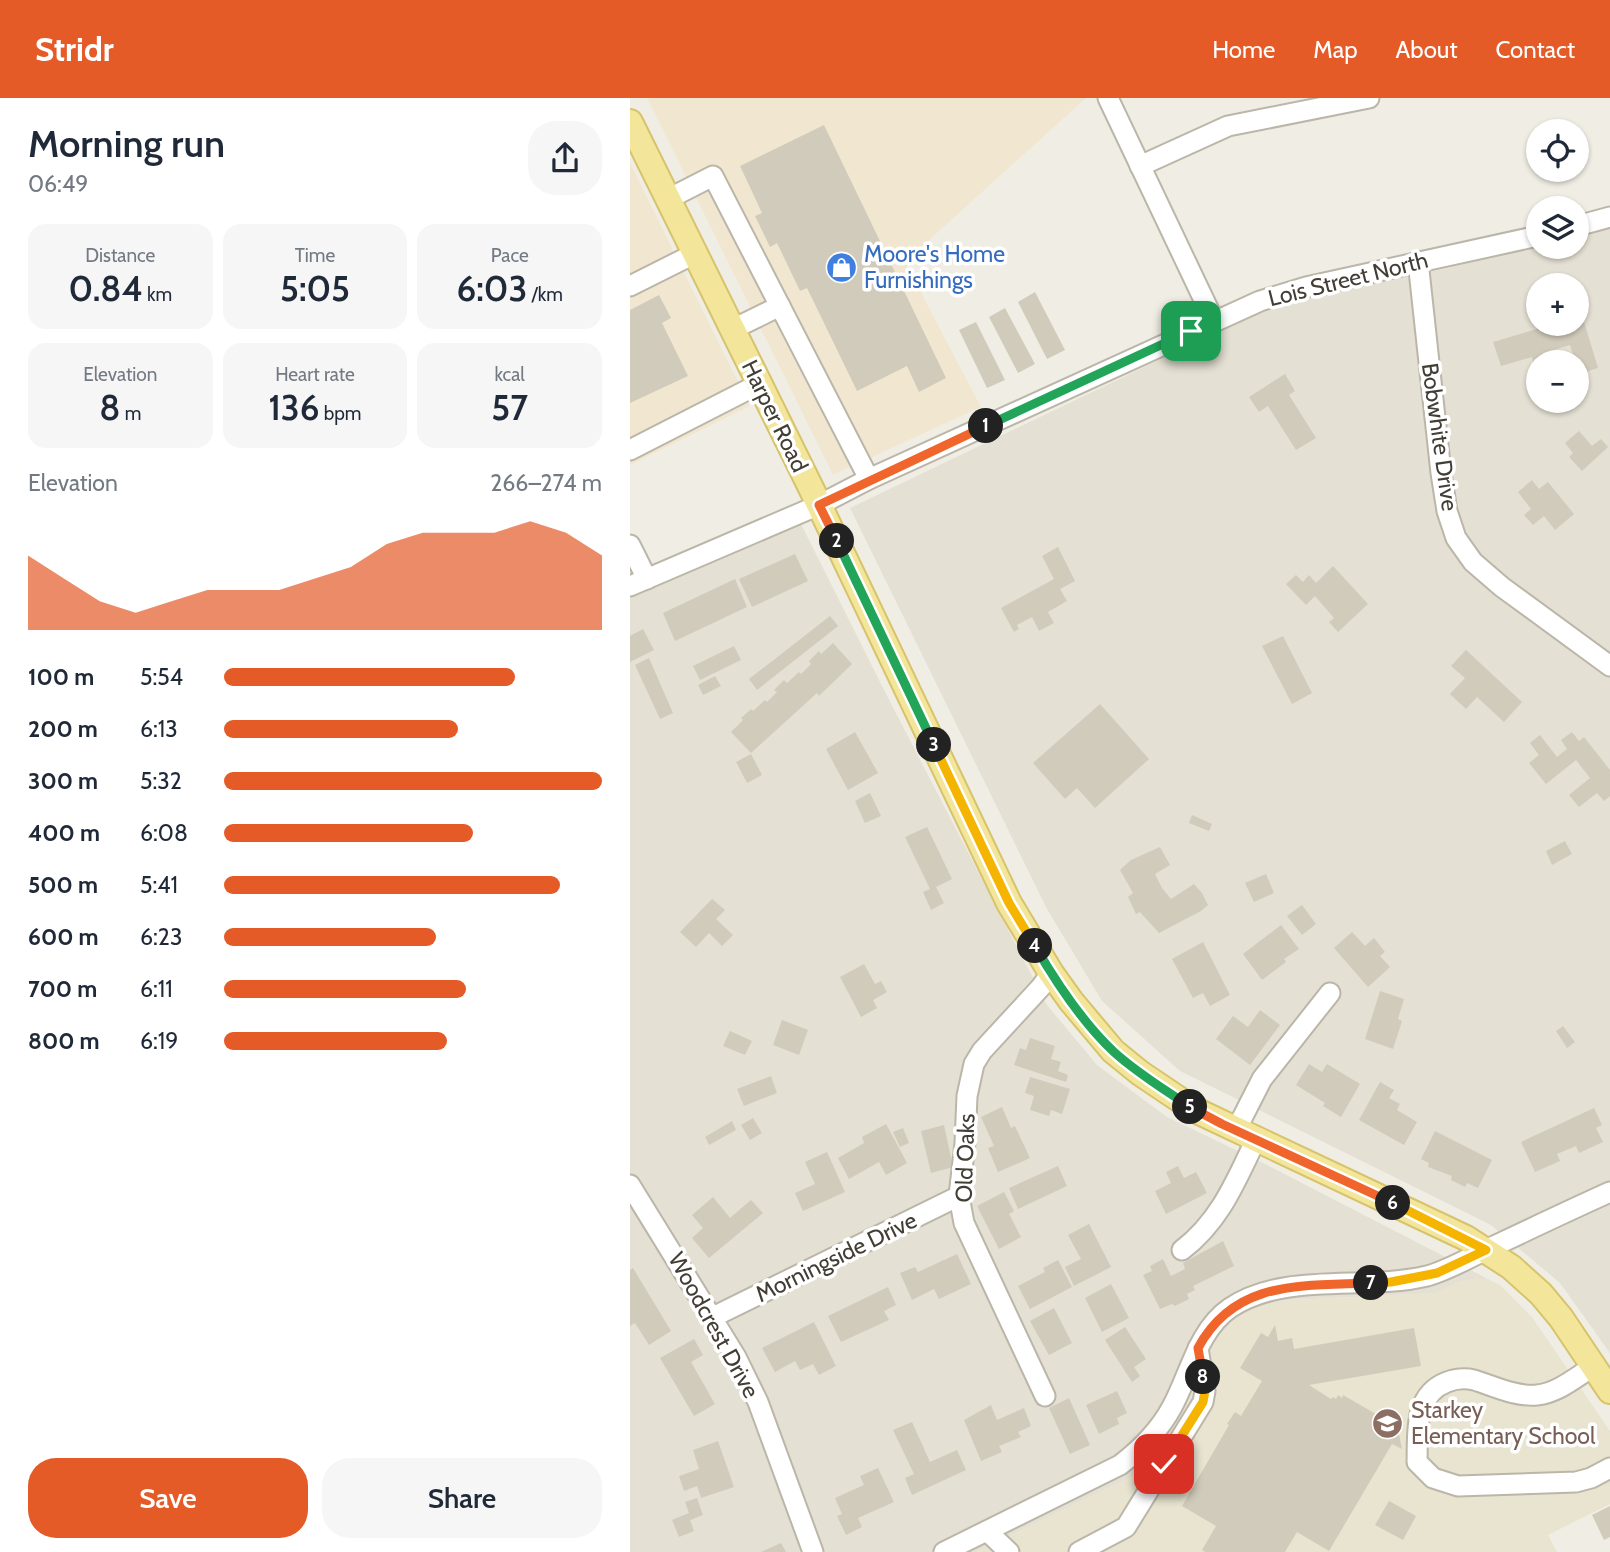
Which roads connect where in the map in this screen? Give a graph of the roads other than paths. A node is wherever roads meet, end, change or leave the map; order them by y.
1 (1108, 98) edge
2 (1369, 98) edge
3 (630, 122) edge
4 (1140, 166) junction
5 (668, 199) junction
6 (1610, 216) edge
7 (1589, 222) edge
8 (1526, 238) edge
9 (694, 254) junction
10 (1418, 261) junction
11 (630, 286) edge
12 (780, 306) junction
13 (1214, 321) junction
14 (733, 329) junction
15 (760, 384) junction
16 (630, 450) edge
17 (869, 479) junction
18 (819, 505) junction
19 (630, 545) edge
20 (638, 583) edge
21 (1610, 666) edge
22 (1051, 973) junction
23 (1329, 993) dead end
24 (1246, 1134) junction
25 (630, 1185) edge
26 (1610, 1192) edge
27 (959, 1196) junction
28 (1182, 1250) dead end
29 (1486, 1250) junction
30 (713, 1317) junction
31 (1198, 1348) junction
32 (1594, 1366) junction
33 (1610, 1391) edge
34 (1045, 1396) dead end
35 (1610, 1468) edge
36 (987, 1531) junction
37 (813, 1552) edge
38 (944, 1552) edge
39 (1009, 1552) edge
40 (1079, 1552) edge

1 - 4 street
2 - 4 street
3 - 5 main road, Harper Road
4 - 13 street
5 - 9 main road, Harper Road
5 - 12 street
6 - 7 street
8 - 10 street, Lois Street North
9 - 11 street
9 - 14 main road, Harper Road
10 - 13 street, Lois Street North
10 - 21 street, Bobwhite Drive
12 - 14 street
12 - 17 street
13 - 17 street, Lois Street North
14 - 15 main road, Harper Road
15 - 16 street
15 - 18 main road, Harper Road
17 - 18 street, Lois Street North
18 - 20 street, Lois Street North
18 - 22 main road, Harper Road
19 - 20 street
22 - 24 main road, Harper Road
22 - 27 street, Old Oaks
23 - 24 street
24 - 28 street
24 - 29 main road, Harper Road
25 - 30 street, Woodcrest Drive
26 - 29 street
27 - 30 street, Morningside Drive
27 - 34 street, Old Oaks
29 - 31 street
29 - 32 main road, Harper Road
30 - 37 street, Woodcrest Drive
31 - 36 street
31 - 40 street
32 - 33 main road, Harper Road
32 - 35 street
36 - 38 street
36 - 39 street

